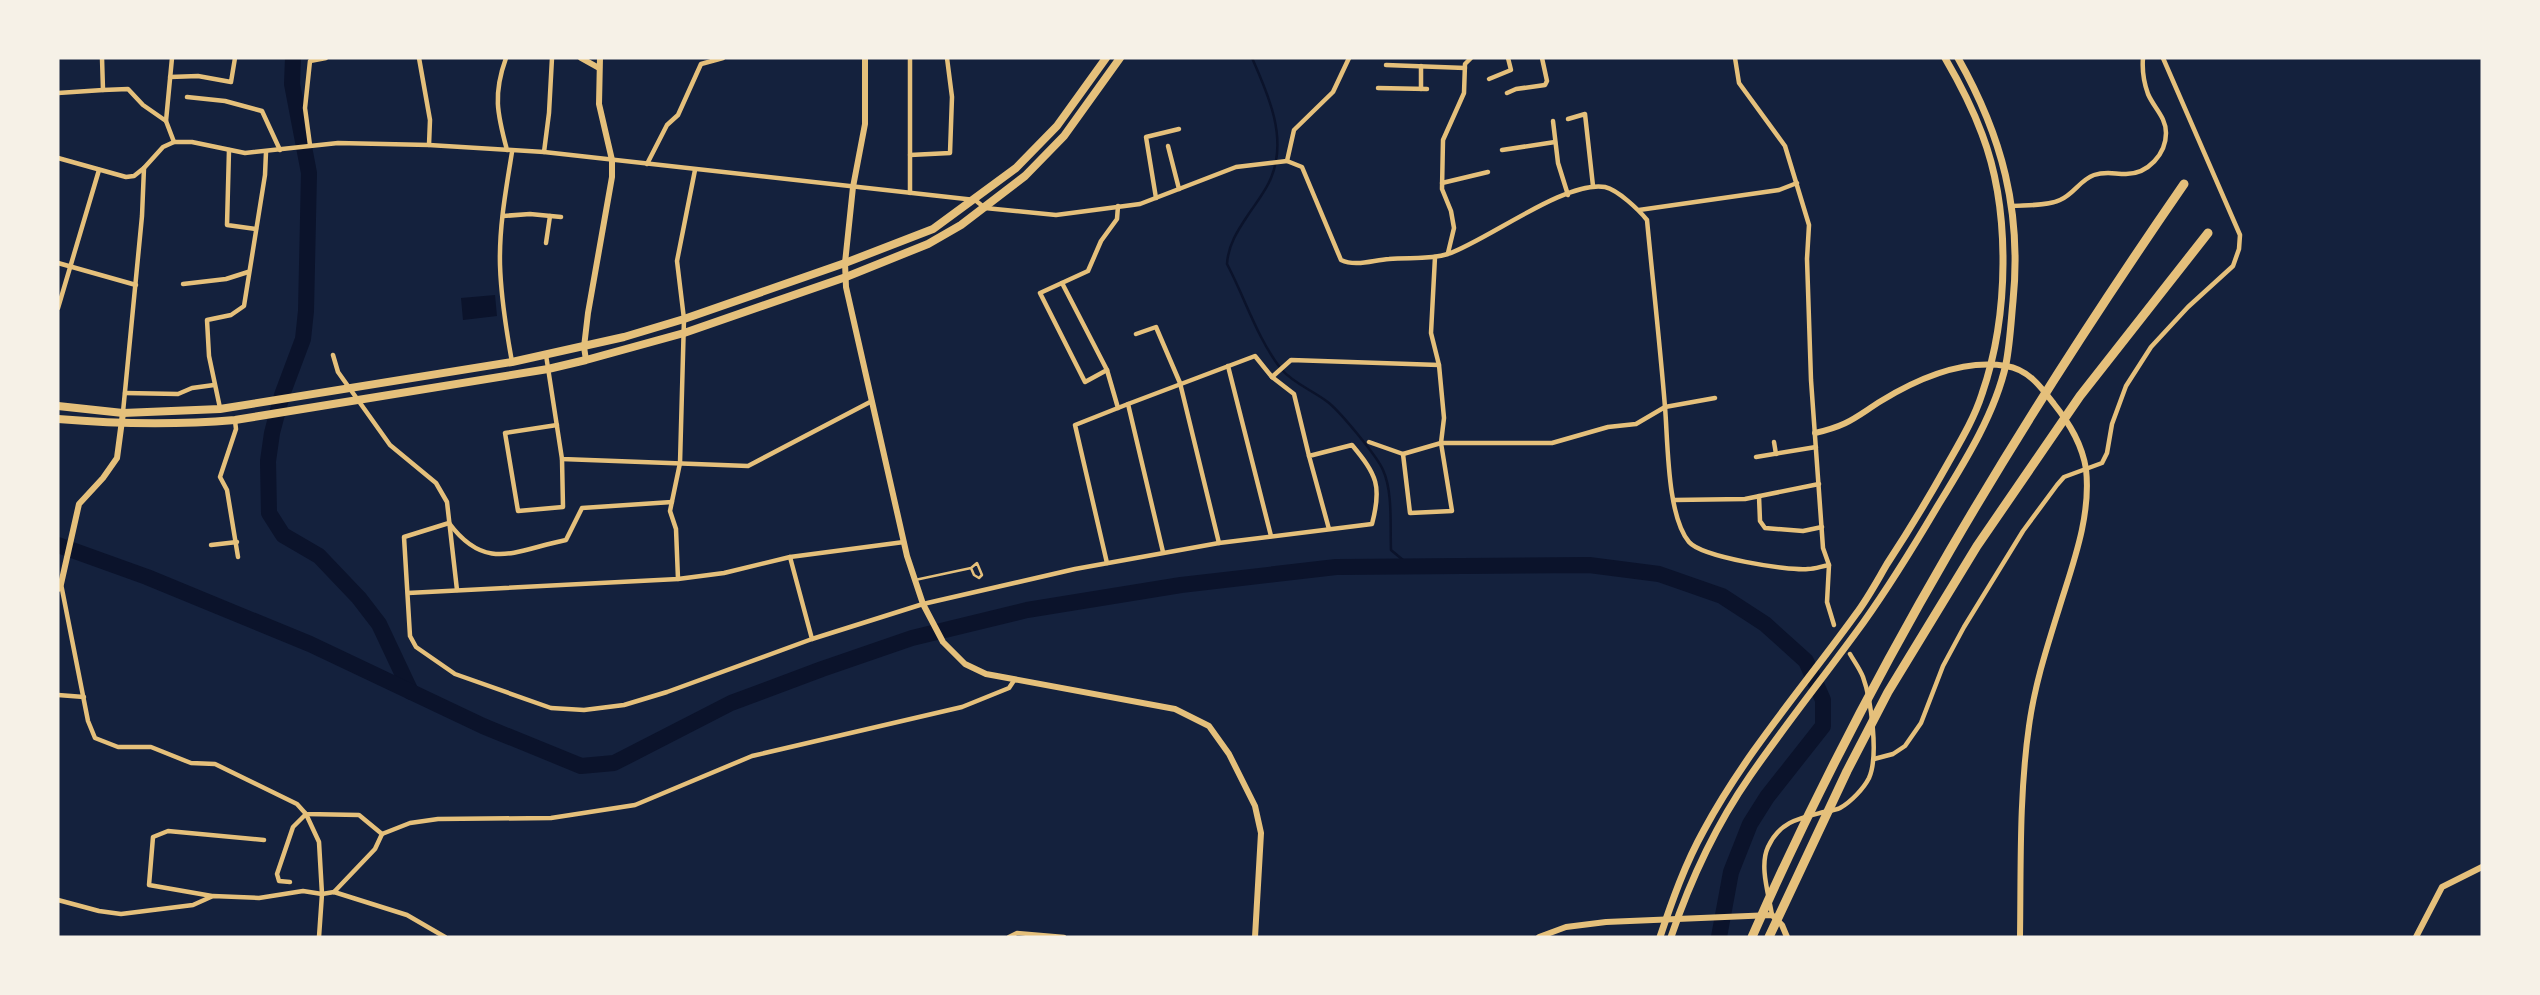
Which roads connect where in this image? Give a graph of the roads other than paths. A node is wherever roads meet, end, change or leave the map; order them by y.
1 (102, 58) edge
2 (172, 58) edge
3 (235, 58) edge
4 (326, 58) edge
5 (419, 58) edge
6 (506, 58) edge
7 (552, 58) edge
8 (581, 58) edge
9 (600, 58) edge
10 (723, 58) edge
11 (866, 58) edge
12 (910, 58) edge
13 (947, 58) edge
14 (1106, 58) edge
15 (1120, 58) edge
16 (1349, 58) edge
17 (1471, 58) edge
18 (1508, 58) edge
19 (1542, 58) edge
20 (1735, 58) edge
21 (1945, 58) edge
22 (1958, 58) edge
23 (2143, 58) edge
24 (2163, 58) edge
25 (1386, 65) dead end
26 (1421, 66) junction
27 (598, 68) junction
28 (1465, 68) junction
29 (170, 77) junction
30 (1489, 79) dead end
31 (1378, 88) dead end
32 (103, 90) junction
33 (58, 93) edge
34 (1507, 93) dead end
35 (187, 96) dead end
36 (1568, 119) dead end
37 (166, 121) junction
38 (1553, 121) dead end
39 (1179, 128) dead end
40 (174, 142) junction
41 (1555, 142) junction
42 (310, 145) junction
43 (429, 145) junction
44 (1168, 146) dead end
45 (229, 150) junction
46 (280, 150) junction
47 (1502, 150) dead end
48 (510, 151) junction
49 (266, 152) junction
50 (544, 152) junction
51 (910, 155) junction
52 (58, 158) edge
53 (612, 160) junction
54 (1287, 161) junction
55 (648, 164) junction
56 (144, 168) junction
57 (99, 170) junction
58 (695, 170) junction
59 (1489, 172) dead end
60 (1441, 183) junction
61 (1797, 183) junction
62 (2184, 184) dead end
63 (1593, 186) junction
64 (853, 187) junction
65 (1179, 189) junction
66 (910, 193) junction
67 (1568, 195) junction
68 (1156, 198) junction
69 (975, 200) junction
70 (1118, 206) junction
71 (2012, 206) junction
72 (985, 208) junction
73 (1639, 210) junction
74 (503, 216) junction
75 (550, 216) junction
76 (561, 217) dead end
77 (256, 229) junction
78 (2208, 233) dead end
79 (546, 243) dead end
80 (1448, 254) junction
81 (1435, 257) junction
82 (58, 263) edge
83 (845, 263) junction
84 (70, 267) junction
85 (248, 272) junction
86 (846, 277) junction
87 (1062, 283) junction
88 (183, 284) dead end
89 (136, 285) junction
90 (58, 308) edge
91 (684, 319) junction
92 (684, 333) junction
93 (1136, 334) dead end
94 (584, 347) junction
95 (333, 355) dead end
96 (546, 355) junction
97 (586, 360) junction
98 (512, 362) junction
99 (1440, 365) junction
100 (1989, 365) junction
101 (1228, 366) junction
102 (2005, 366) junction
103 (548, 369) junction
104 (1107, 370) junction
105 (1272, 377) junction
106 (1180, 383) junction
107 (214, 384) junction
108 (350, 388) junction
109 (125, 393) junction
110 (1715, 398) dead end
111 (357, 399) junction
112 (872, 401) junction
113 (1128, 404) junction
114 (58, 406) edge
115 (1665, 407) junction
116 (1118, 408) junction
117 (220, 409) junction
118 (123, 413) junction
119 (58, 419) edge
120 (235, 420) junction
121 (122, 424) junction
122 (557, 425) junction
123 (1815, 433) junction
124 (1369, 442) dead end
125 (1774, 442) dead end
126 (1441, 443) junction
127 (1816, 447) junction
128 (1403, 454) junction
129 (1776, 454) junction
130 (1310, 456) junction
131 (1756, 457) dead end
132 (562, 459) junction
133 (680, 463) junction
134 (2086, 471) junction
135 (1819, 484) junction
136 (1759, 496) junction
137 (1674, 500) junction
138 (672, 502) junction
139 (449, 523) junction
140 (1822, 527) junction
141 (1329, 529) junction
142 (1271, 536) junction
143 (237, 542) junction
144 (904, 542) junction
145 (1219, 542) junction
146 (211, 545) dead end
147 (1163, 552) junction
148 (238, 557) dead end
149 (790, 557) junction
150 (1107, 563) junction
151 (1829, 565) junction
152 (971, 568) dead end
153 (678, 579) junction
154 (915, 580) junction
155 (60, 583) edge
156 (457, 590) junction
157 (408, 593) junction
158 (923, 604) junction
159 (1834, 625) dead end
160 (812, 639) junction
161 (1850, 654) dead end
162 (1015, 679) junction
163 (58, 695) edge
164 (84, 697) junction
165 (1874, 760) junction
166 (306, 814) junction
167 (382, 834) junction
168 (264, 840) dead end
169 (2482, 867) edge
170 (290, 882) dead end
171 (334, 892) junction
172 (322, 894) junction
173 (213, 896) junction
174 (58, 900) edge
175 (1772, 915) junction
176 (319, 937) edge
177 (445, 937) edge
178 (1009, 937) edge
179 (1064, 937) edge
180 (1255, 937) edge
181 (1539, 937) edge
182 (1660, 937) edge
183 (1671, 937) edge
184 (1752, 937) edge
185 (1769, 937) edge
186 (1787, 937) edge
187 (2020, 937) edge
188 (2416, 937) edge

1 - 32 street
2 - 29 street
3 - 29 street
4 - 42 street
5 - 43 street
6 - 48 street
7 - 50 street
8 - 27 street
9 - 27 street
10 - 55 street
11 - 64 street
12 - 51 street
13 - 51 street
14 - 69 highway
15 - 72 highway
16 - 54 street
17 - 28 street
18 - 30 street
19 - 34 street
20 - 61 street
21 - 100 main road
22 - 71 main road
23 - 71 street
24 - 134 street
25 - 26 street
26 - 28 street
26 - 31 street
27 - 53 street
28 - 60 street
29 - 37 street
32 - 33 street
32 - 37 street
35 - 46 street
36 - 63 street
37 - 40 street
38 - 41 street
39 - 68 street
40 - 45 street
40 - 56 street
41 - 47 street
41 - 67 street
42 - 43 street
42 - 46 street
43 - 48 street
44 - 65 street
45 - 49 street
45 - 77 street
46 - 49 street
48 - 50 street
48 - 74 street
49 - 77 street
50 - 53 street
51 - 66 street
52 - 57 street
53 - 55 street
53 - 94 street
54 - 65 street
54 - 81 street
55 - 58 street
56 - 57 street
56 - 89 street
57 - 84 street
58 - 64 street
58 - 91 street
59 - 60 street
60 - 80 street
61 - 73 street
61 - 123 street
62 - 184 highway
63 - 67 street
63 - 73 street
64 - 66 street
64 - 83 street
65 - 68 street
66 - 69 street
67 - 80 street
68 - 70 street
69 - 72 street
69 - 83 highway
70 - 72 street
70 - 87 street
71 - 102 main road
72 - 86 highway
73 - 115 street
74 - 75 street
74 - 98 street
75 - 76 street
75 - 79 street
77 - 85 street
78 - 185 highway
80 - 81 street
81 - 99 street
82 - 84 street
83 - 86 street
83 - 91 highway
84 - 89 street
84 - 90 street
85 - 88 street
85 - 107 street
86 - 92 highway
86 - 112 street
87 - 104 street
87 - 104 street
89 - 109 street
91 - 92 street
91 - 94 highway
92 - 97 highway
92 - 133 street
93 - 106 street
94 - 96 highway
94 - 97 street
95 - 108 street
96 - 98 highway
96 - 103 street
97 - 103 highway
98 - 108 highway
99 - 105 street
99 - 126 street
100 - 102 street
100 - 123 street
100 - 182 main road
101 - 105 street
101 - 106 street
101 - 142 street
102 - 134 street
102 - 183 main road
103 - 111 highway
103 - 122 street
104 - 116 street
105 - 130 street
106 - 113 street
106 - 145 street
107 - 109 street
107 - 117 street
108 - 111 street
108 - 117 highway
109 - 118 street
110 - 115 street
111 - 120 highway
111 - 139 street
112 - 133 street
112 - 144 street
113 - 116 street
113 - 147 street
114 - 118 highway
115 - 126 street
115 - 137 street
116 - 150 street
117 - 118 highway
118 - 121 street
119 - 121 highway
120 - 121 highway
120 - 143 street
121 - 155 street
122 - 132 street
122 - 132 street
123 - 127 street
124 - 128 street
125 - 129 street
126 - 128 street
126 - 128 street
127 - 129 street
127 - 135 street
129 - 131 street
130 - 141 street
130 - 141 street
132 - 133 street
133 - 138 street
134 - 165 street
134 - 187 street
135 - 136 street
135 - 140 street
136 - 137 street
136 - 140 street
137 - 151 street
138 - 139 street
138 - 153 street
139 - 156 street
139 - 157 street
140 - 151 street
141 - 142 street
142 - 145 street
143 - 146 street
143 - 148 street
144 - 149 street
144 - 154 street
145 - 147 street
147 - 150 street
149 - 153 street
149 - 160 street
150 - 158 street
151 - 159 street
152 - 154 lane
153 - 156 street
154 - 158 street
155 - 164 street
156 - 157 street
157 - 160 street
158 - 160 street
158 - 162 street
161 - 165 street
162 - 167 street
162 - 180 street
163 - 164 street
164 - 166 street
165 - 175 street
166 - 167 street
166 - 170 street
166 - 172 street
167 - 171 street
168 - 173 street
169 - 188 street
171 - 172 street
171 - 177 street
172 - 173 street
172 - 176 street
173 - 174 street
175 - 181 street
175 - 186 street
178 - 179 street

